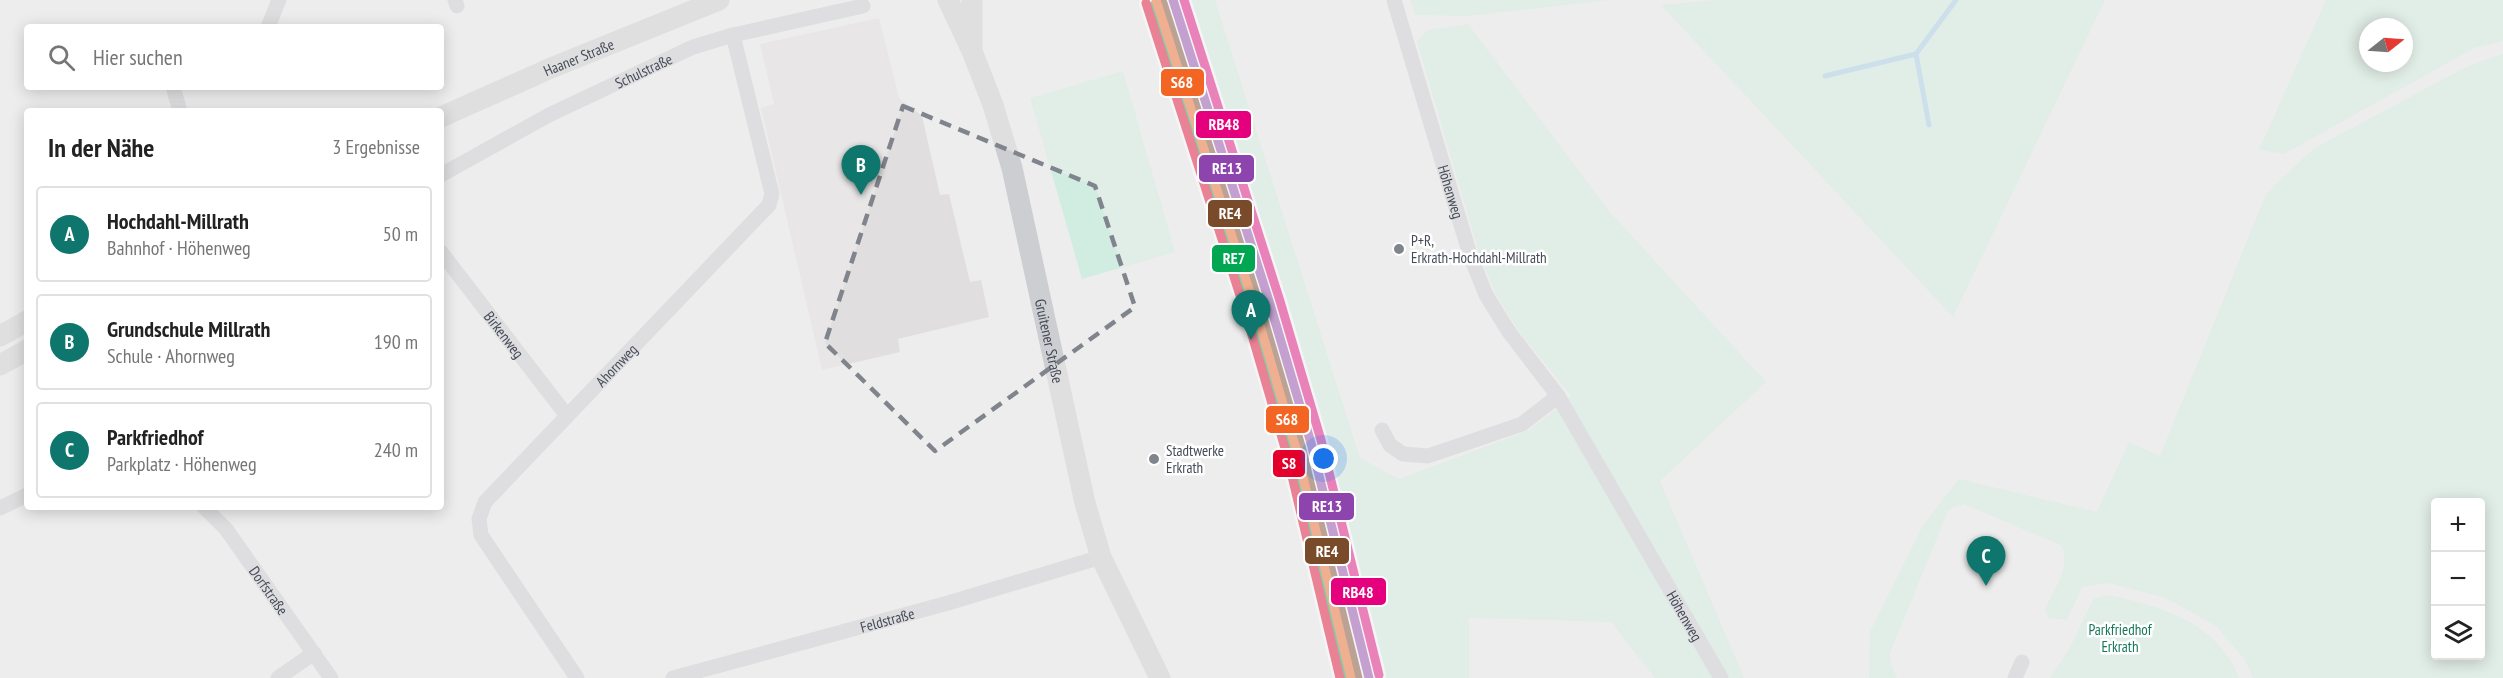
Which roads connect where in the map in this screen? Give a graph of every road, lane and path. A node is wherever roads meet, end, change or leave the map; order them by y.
1 (279, 0) edge
2 (719, 0) edge
3 (948, 0) edge
4 (972, 0) edge
5 (1394, 0) edge
6 (863, 6) dead end
7 (269, 24) edge
8 (733, 35) junction
9 (972, 51) junction
10 (174, 90) edge
11 (179, 108) edge
12 (444, 116) edge
13 (444, 173) edge
14 (444, 256) edge
15 (9, 329) edge
16 (24, 346) edge
17 (24, 351) edge
18 (0, 365) edge
19 (1558, 396) junction
20 (567, 416) junction
21 (1382, 430) dead end
22 (24, 496) edge
23 (0, 508) edge
24 (207, 510) edge
25 (1101, 557) junction
26 (314, 653) junction
27 (2022, 662) dead end
28 (278, 678) edge
29 (331, 678) edge
30 (577, 678) edge
31 (673, 678) edge
32 (1160, 678) edge
33 (1721, 678) edge
34 (2015, 678) edge

1 - 7 street
2 - 12 main road, Haaner Straße
3 - 9 main road, Gruitener Straße
4 - 9 main road
5 - 19 street, Höhenweg
6 - 8 street, Schulstraße
8 - 13 street, Schulstraße
8 - 20 street, Ahornweg
9 - 25 main road, Gruitener Straße
10 - 11 street
14 - 20 street, Birkenweg
15 - 16 street
17 - 18 main road
19 - 21 street
19 - 33 street, Höhenweg
20 - 30 street, Ahornweg
22 - 23 street
24 - 26 street, Dorfstraße
25 - 31 street, Feldstraße
25 - 32 main road, Gruitener Straße
26 - 28 street
26 - 29 street, Dorfstraße
27 - 34 street

